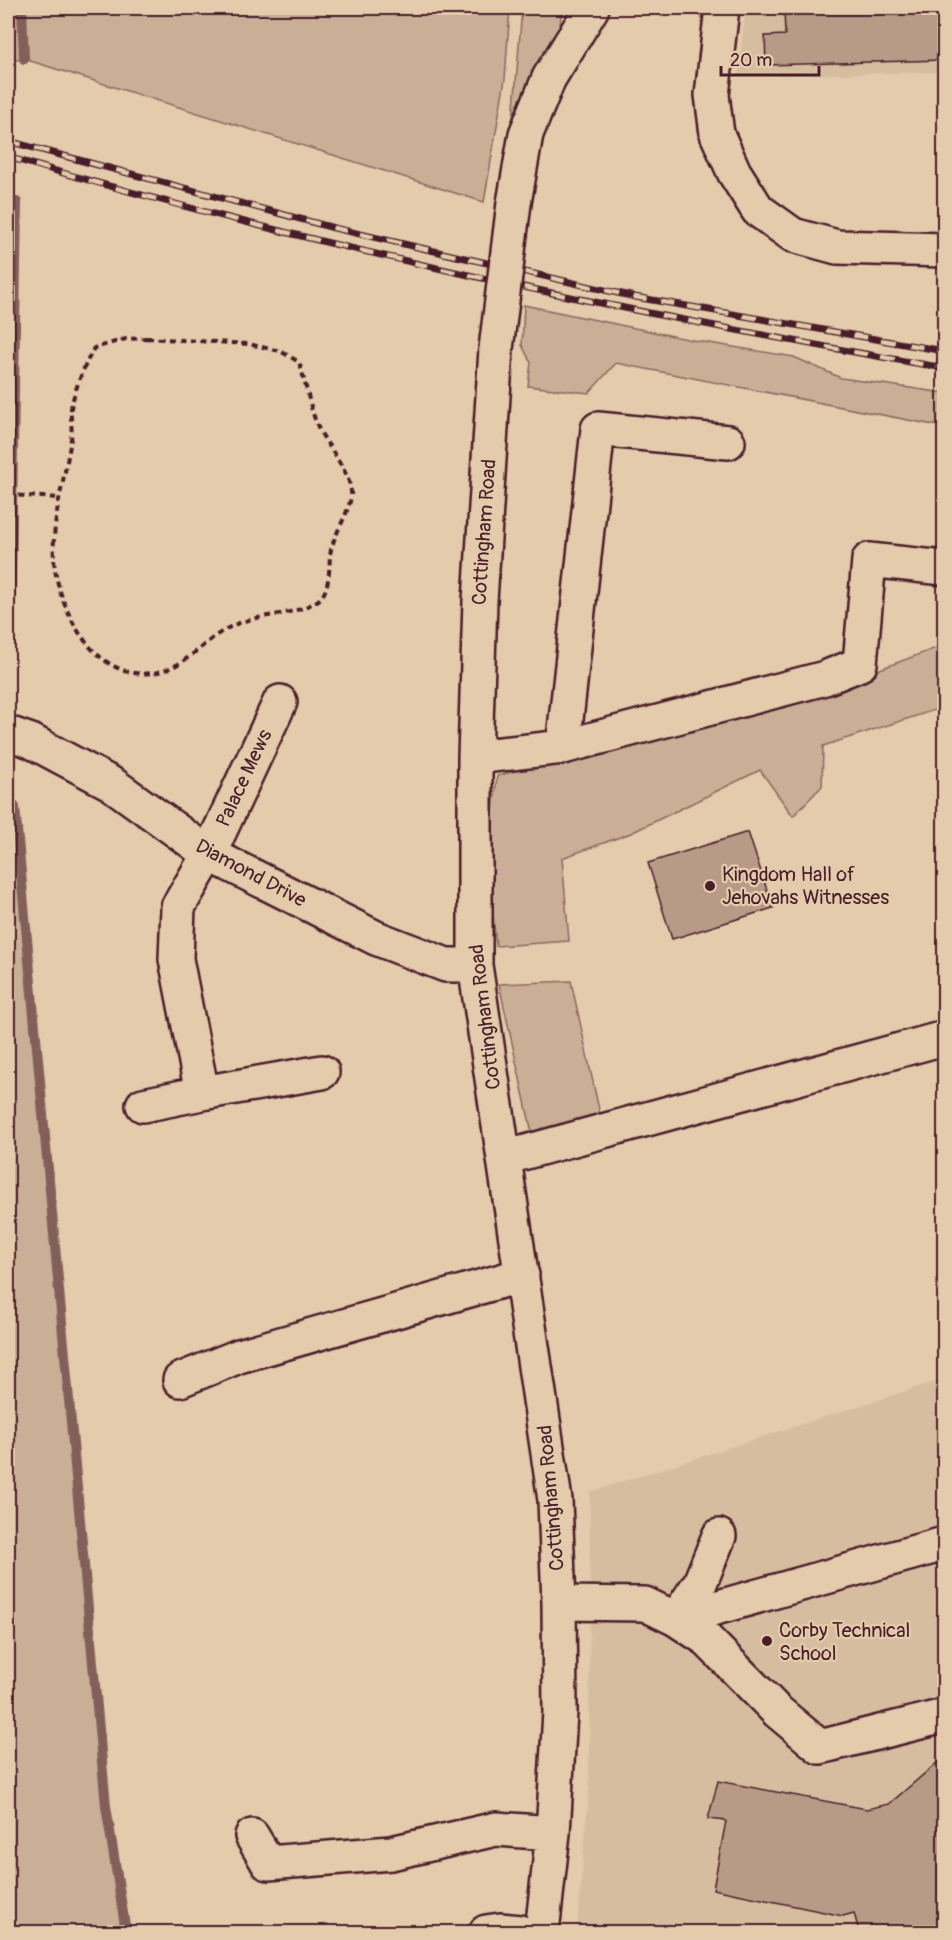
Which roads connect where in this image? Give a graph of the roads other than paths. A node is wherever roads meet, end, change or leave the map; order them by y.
1 (592, 8) edge
2 (722, 8) edge
3 (945, 250) edge
4 (728, 442) dead end
5 (945, 568) edge
6 (280, 702) dead end
7 (8, 733) edge
8 (563, 747) junction
9 (475, 757) junction
10 (209, 854) junction
11 (476, 965) junction
12 (945, 1038) edge
13 (322, 1072) dead end
14 (202, 1093) junction
15 (143, 1105) dead end
16 (504, 1158) junction
17 (522, 1275) junction
18 (180, 1380) dead end
19 (719, 1536) dead end
20 (945, 1544) edge
21 (559, 1603) junction
22 (676, 1619) junction
23 (945, 1716) edge
24 (553, 1833) junction
25 (252, 1836) dead end
26 (486, 1932) edge
27 (520, 1932) edge
28 (542, 1932) edge

1 - 9 street, Cottingham Road, bridge
2 - 3 street
4 - 8 street
5 - 8 street
6 - 10 street, Palace Mews
7 - 10 street, Diamond Drive
8 - 9 street
9 - 11 street, Cottingham Road
10 - 11 street, Diamond Drive
10 - 14 street, Palace Mews
11 - 16 street, Cottingham Road
12 - 16 street
13 - 14 street
14 - 15 street
16 - 17 street, Cottingham Road
17 - 18 street
17 - 21 street, Cottingham Road
19 - 22 street
20 - 22 street
21 - 22 street
21 - 24 street, Cottingham Road
22 - 23 street
24 - 25 street
24 - 28 street, Cottingham Road
26 - 27 street

